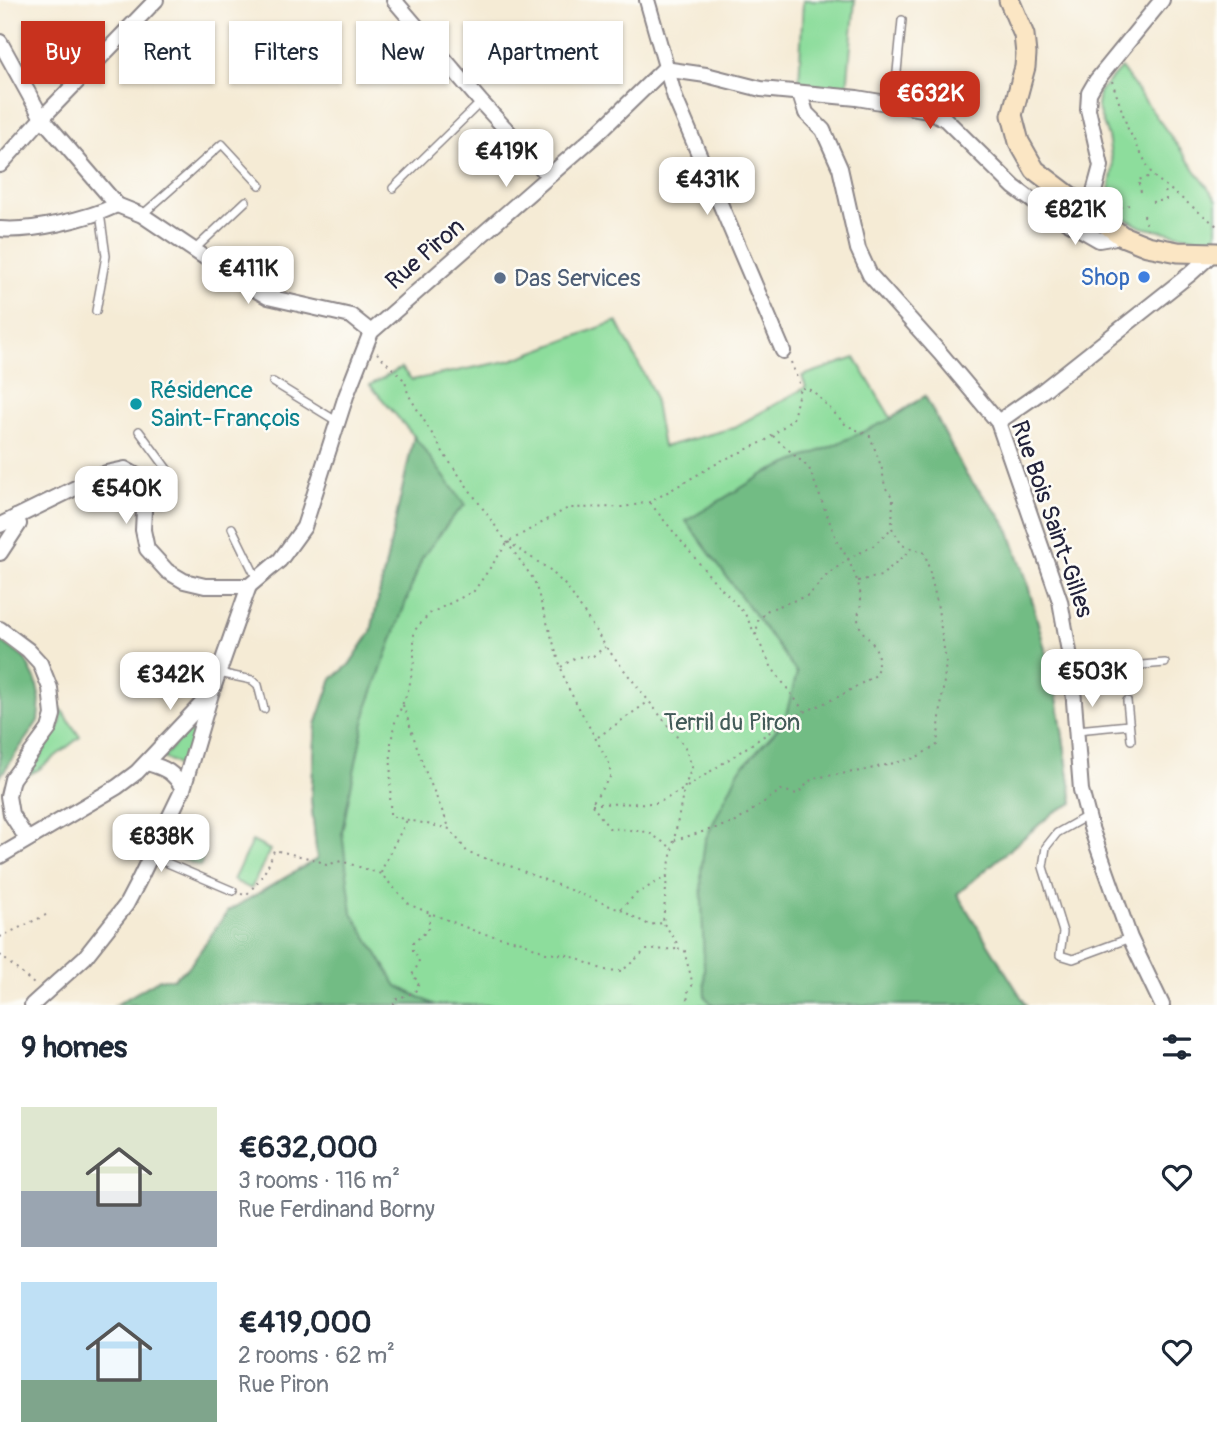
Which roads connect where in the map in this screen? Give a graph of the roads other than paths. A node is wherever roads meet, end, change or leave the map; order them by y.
1 (156, 0) edge
2 (394, 0) edge
3 (646, 0) edge
4 (1009, 0) edge
5 (1162, 0) edge
6 (902, 20) dead end
7 (0, 42) edge
8 (664, 69) junction
9 (800, 94) junction
10 (481, 102) junction
11 (894, 103) junction
12 (41, 118) junction
13 (0, 165) edge
14 (548, 175) junction
15 (260, 185) dead end
16 (393, 188) dead end
17 (246, 201) dead end
18 (117, 205) junction
19 (1085, 209) junction
20 (100, 213) junction
21 (142, 215) junction
22 (1, 227) edge
23 (1122, 236) junction
24 (195, 249) junction
25 (1215, 253) edge
26 (96, 310) dead end
27 (368, 337) junction
28 (783, 351) road end
29 (273, 382) dead end
30 (338, 422) junction
31 (998, 422) junction
32 (139, 431) dead end
33 (145, 491) junction
34 (16, 517) junction
35 (0, 525) edge
36 (232, 528) dead end
37 (0, 553) edge
38 (253, 583) junction
39 (0, 629) edge
40 (1166, 663) dead end
41 (1072, 671) junction
42 (219, 673) junction
43 (211, 694) junction
44 (1127, 701) dead end
45 (264, 709) dead end
46 (1129, 725) junction
47 (1077, 730) junction
48 (1131, 740) dead end
49 (147, 763) junction
50 (183, 789) junction
51 (1088, 816) junction
52 (27, 839) junction
53 (0, 856) edge
54 (150, 856) junction
55 (233, 891) road end
56 (1130, 937) junction
57 (32, 1005) edge
58 (1162, 1005) edge

1 - 12 street
2 - 10 street
3 - 8 street
4 - 19 street
5 - 19 street
6 - 11 lane
7 - 12 street
8 - 9 street
8 - 14 street, Rue Piron
8 - 28 street
9 - 11 street
9 - 31 street, Rue Bois Saint-Gilles
10 - 14 street
10 - 16 lane
11 - 23 street
12 - 13 street
12 - 18 street
14 - 27 street, Rue Piron
15 - 21 lane
17 - 24 lane
18 - 20 street
18 - 21 street
19 - 23 street
20 - 22 street
20 - 26 lane
21 - 24 street
23 - 25 street
24 - 27 street
25 - 31 street
27 - 30 street
29 - 30 lane
30 - 38 street
31 - 41 street, Rue Bois Saint-Gilles
32 - 33 lane
33 - 34 street
33 - 38 street
34 - 35 street
34 - 37 street
36 - 38 lane
38 - 42 street
39 - 52 street
40 - 41 lane
41 - 47 street, Rue Bois Saint-Gilles
42 - 43 street
42 - 45 lane
43 - 49 street
43 - 50 street
44 - 46 lane
46 - 47 lane
46 - 48 lane
47 - 51 street, Rue Bois Saint-Gilles
49 - 50 street
49 - 52 street
50 - 54 street
51 - 56 street, Rue Bois Saint-Gilles
51 - 56 lane
52 - 53 street
54 - 55 lane
54 - 57 street
56 - 58 street, Rue Bois Saint-Gilles

